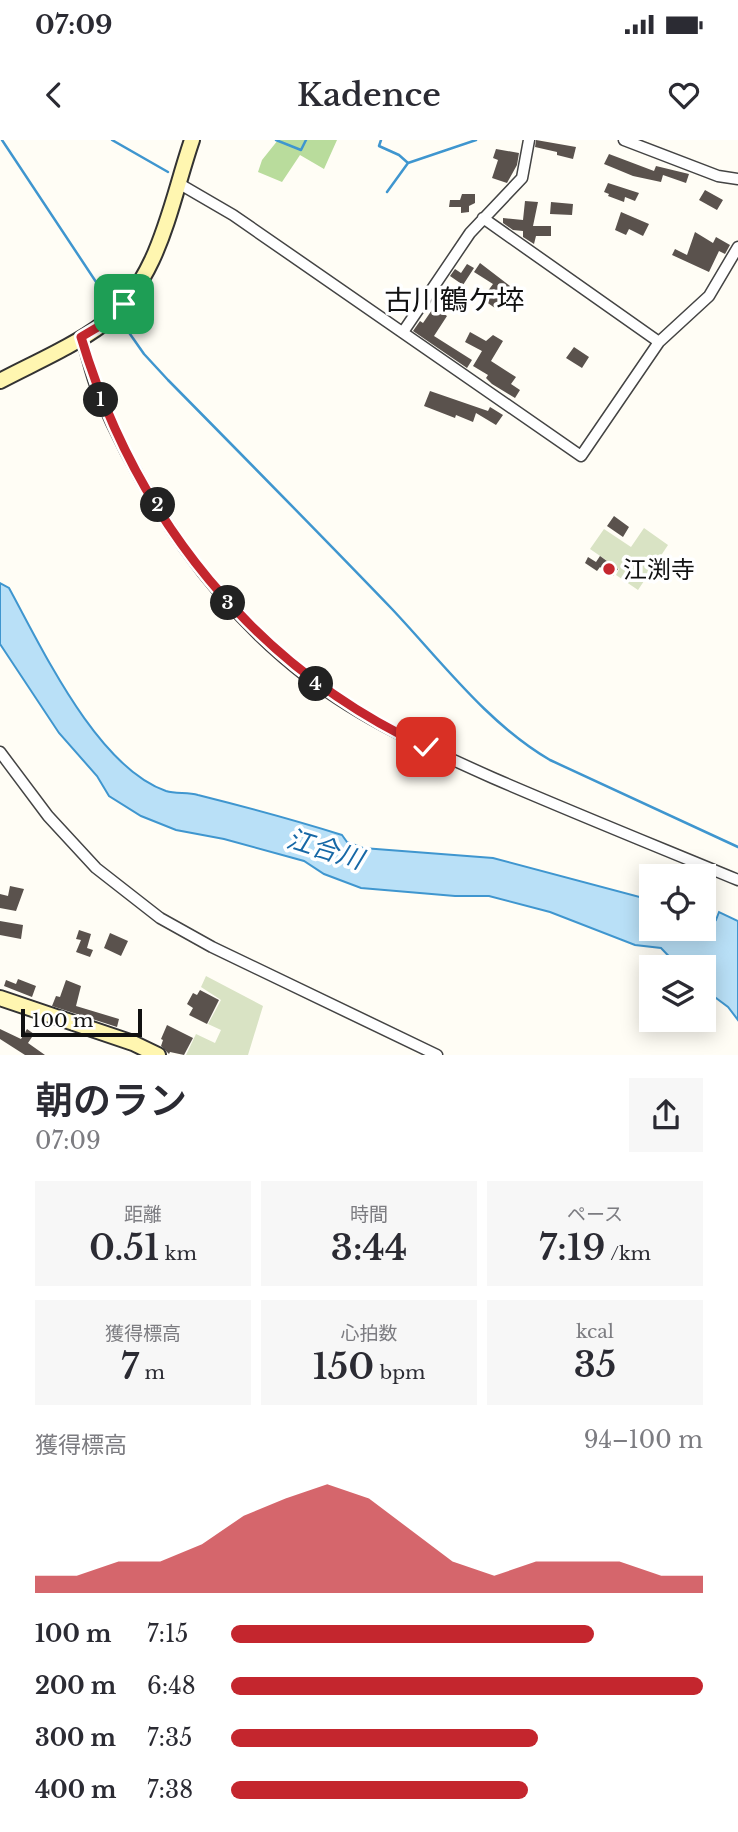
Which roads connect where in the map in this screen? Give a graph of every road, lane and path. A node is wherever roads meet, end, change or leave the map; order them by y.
1 (191, 140) edge
2 (530, 140) edge
3 (624, 140) edge
4 (738, 179) edge
5 (178, 183) junction
6 (483, 218) junction
7 (738, 247) edge
8 (402, 331) junction
9 (76, 340) junction
10 (659, 342) junction
11 (0, 381) edge
12 (0, 752) edge
13 (738, 880) edge
14 (0, 998) edge
15 (158, 1055) edge
16 (437, 1055) edge

1 - 5 street
2 - 6 street
3 - 4 street
5 - 8 street
5 - 9 street
6 - 8 street
6 - 10 street
7 - 10 street
8 - 10 street
9 - 11 street
9 - 13 street
12 - 16 street
14 - 15 street

